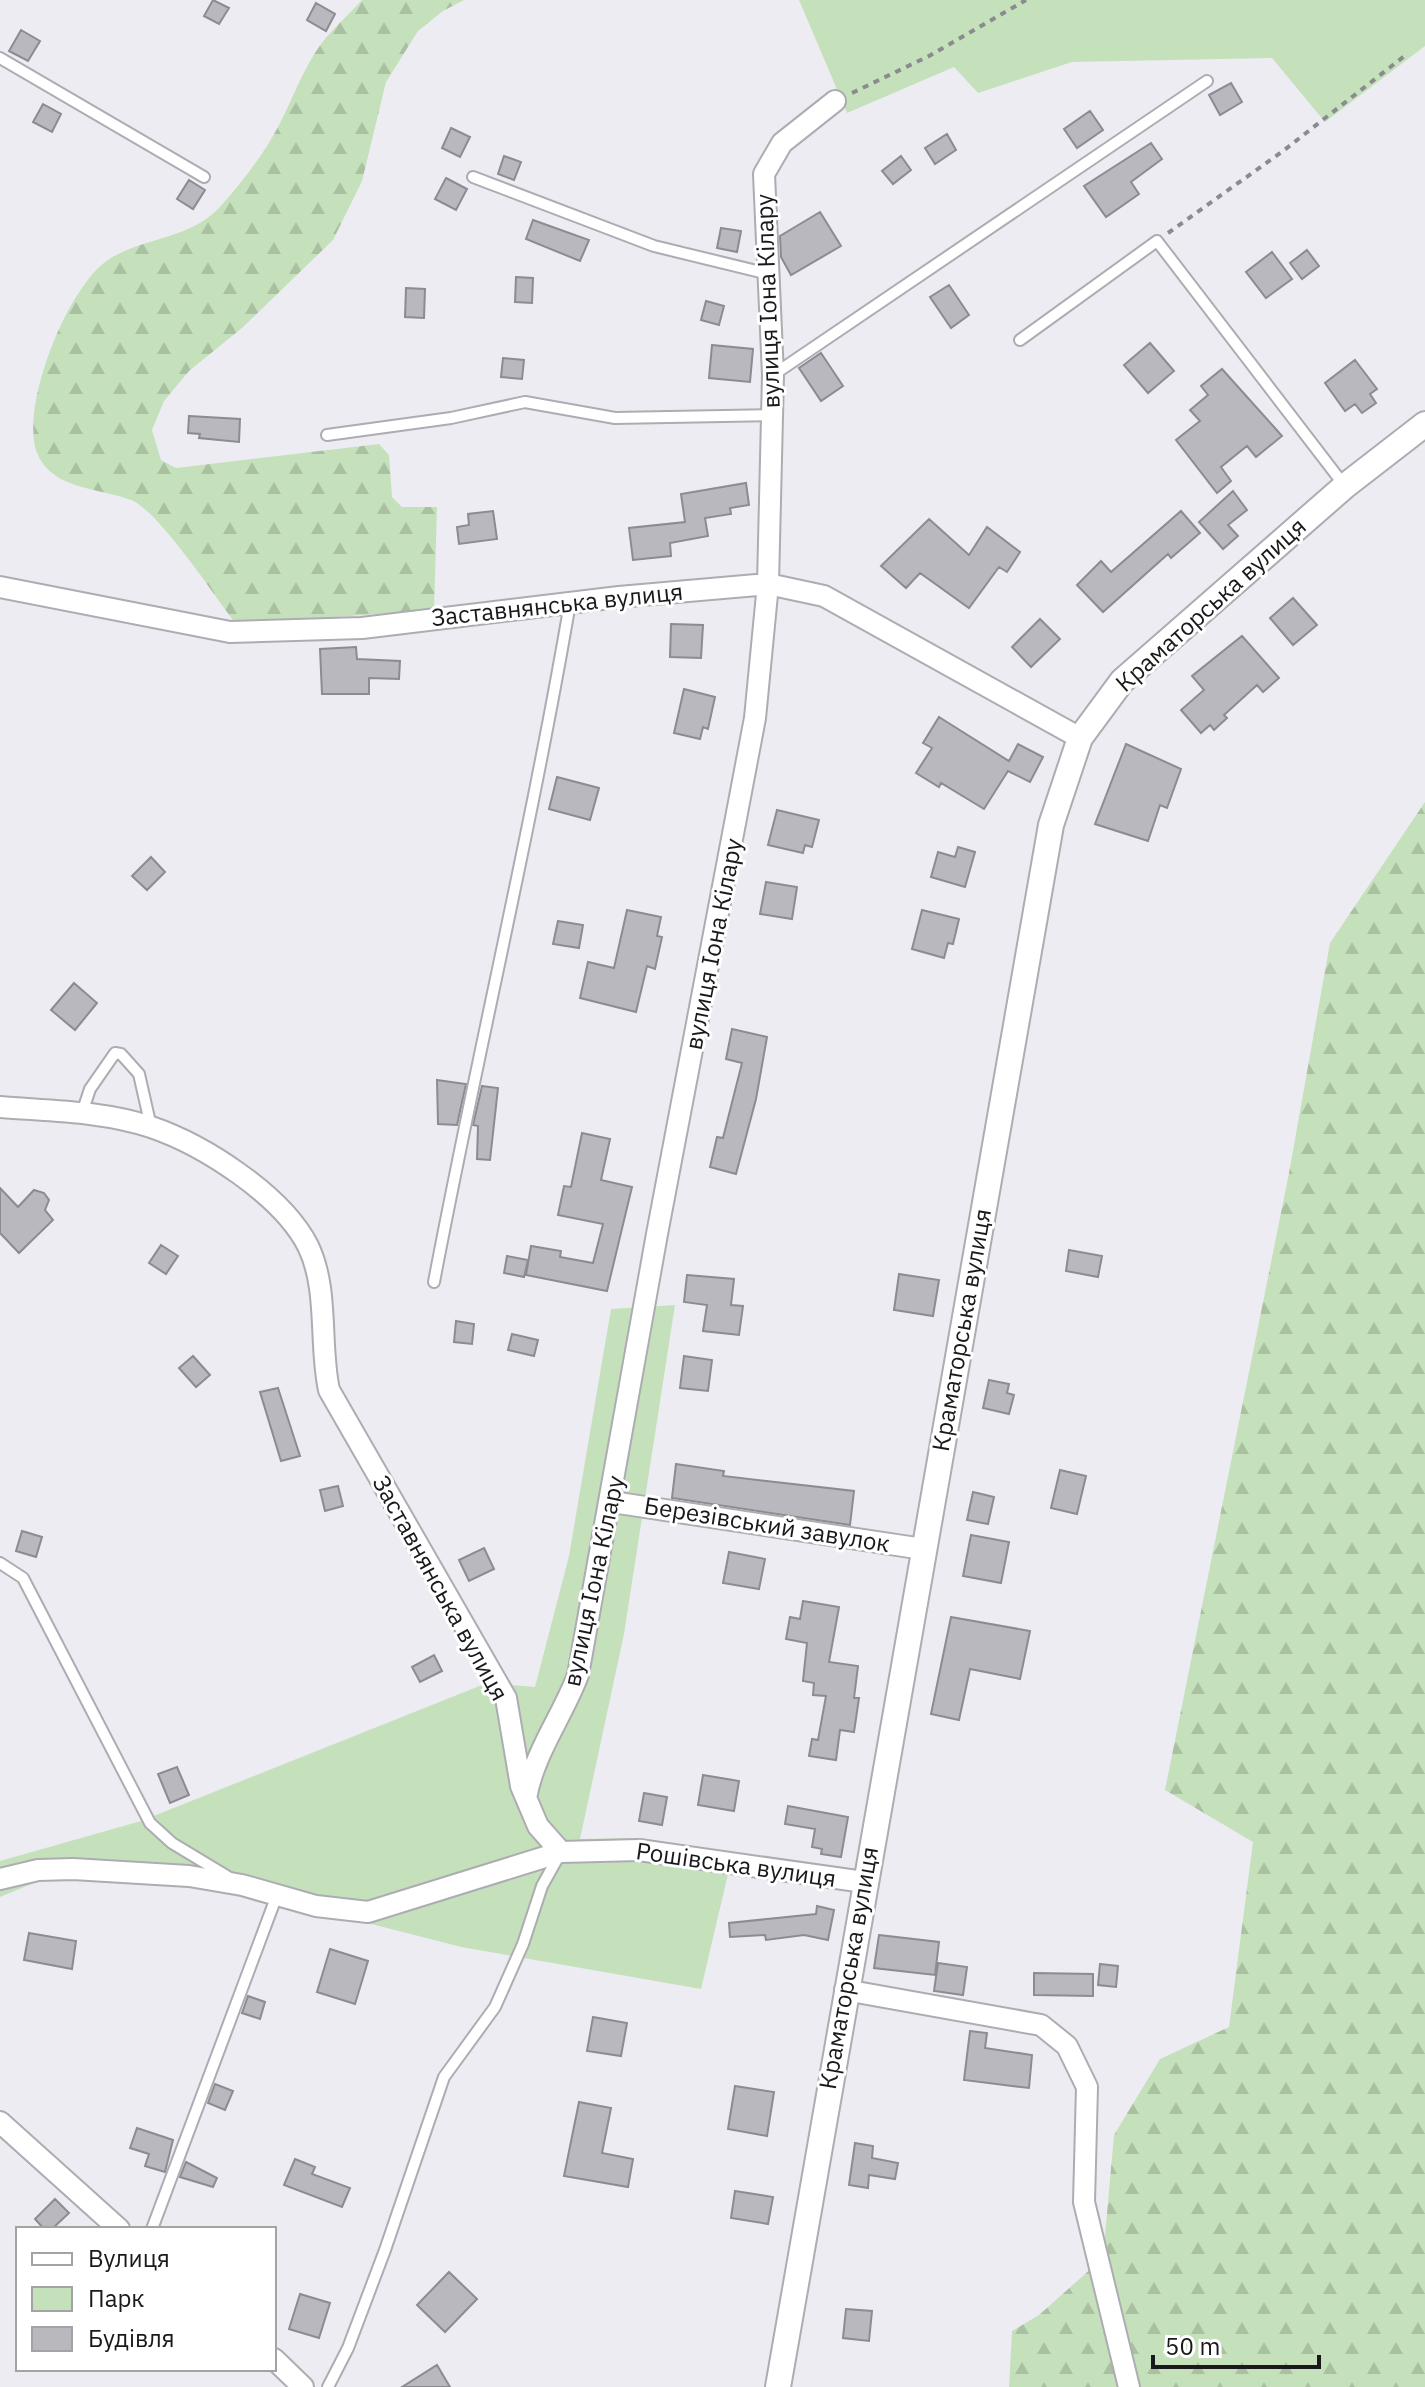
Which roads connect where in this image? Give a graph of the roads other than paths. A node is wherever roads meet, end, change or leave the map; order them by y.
1 (0, 58) edge
2 (1207, 81) dead end
3 (835, 101) road end
4 (204, 177) dead end
5 (473, 177) dead end
6 (769, 274) junction
7 (1020, 340) dead end
8 (773, 375) junction
9 (772, 415) junction
10 (1425, 424) edge
11 (327, 435) dead end
12 (1345, 486) junction
13 (768, 584) junction
14 (0, 587) edge
15 (570, 603) junction
16 (1080, 738) junction
17 (0, 1107) edge
18 (82, 1113) junction
19 (151, 1127) junction
20 (434, 1282) dead end
21 (612, 1502) junction
22 (923, 1549) junction
23 (0, 1563) edge
24 (526, 1798) junction
25 (561, 1852) junction
26 (0, 1879) edge
27 (864, 1882) junction
28 (242, 1885) junction
29 (277, 1895) junction
30 (845, 1990) junction
31 (0, 2122) edge
32 (117, 2227) edge
33 (153, 2227) edge
34 (276, 2361) edge
35 (303, 2387) edge
36 (328, 2387) edge
37 (778, 2387) edge
38 (1129, 2387) edge

1 - 4 lane
2 - 8 lane
3 - 6 street, вулиця Іона Кілару
5 - 6 lane
6 - 8 street, вулиця Іона Кілару
7 - 12 lane
8 - 9 street, вулиця Іона Кілару
9 - 11 lane
9 - 13 street, вулиця Іона Кілару
10 - 12 street, Краматорська вулиця
12 - 16 street, Краматорська вулиця
13 - 15 street, Заставнянська вулиця
13 - 16 street, Заставнянська вулиця
13 - 21 street, вулиця Іона Кілару
14 - 15 street, Заставнянська вулиця
15 - 20 lane
16 - 22 street, Краматорська вулиця
17 - 18 street, Заставнянська вулиця
18 - 19 street, Заставнянська вулиця
18 - 19 lane
19 - 24 street, Заставнянська вулиця
21 - 22 street, Березівський завулок
21 - 24 street, вулиця Іона Кілару
22 - 27 street, Краматорська вулиця
23 - 28 lane
24 - 25 street, Заставнянська вулиця
25 - 27 street, Рошівська вулиця
25 - 29 street
25 - 36 lane
26 - 28 street
27 - 30 street, Краматорська вулиця
28 - 29 street
29 - 33 lane
30 - 37 street, Краматорська вулиця
30 - 38 street
31 - 32 street
34 - 35 street

